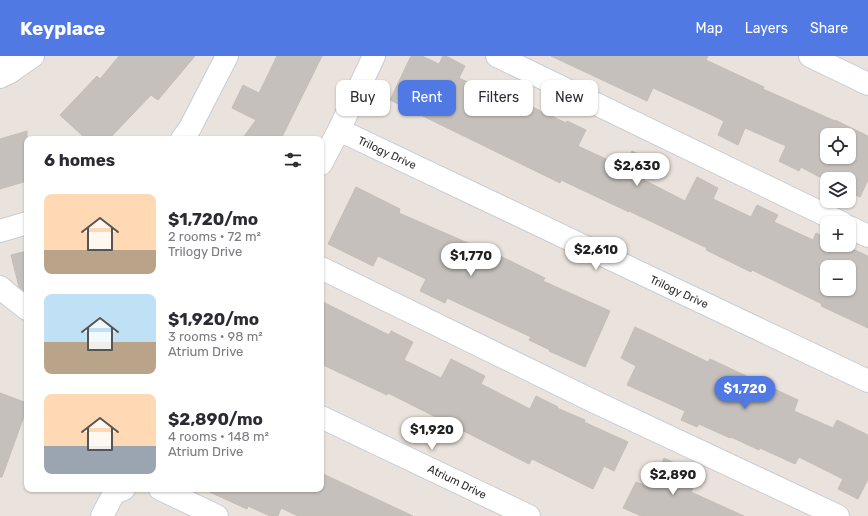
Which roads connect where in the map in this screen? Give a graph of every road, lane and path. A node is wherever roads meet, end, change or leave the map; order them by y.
1 (33, 56) edge
2 (227, 56) edge
3 (374, 56) edge
4 (497, 56) edge
5 (810, 56) edge
6 (3, 68) edge
7 (868, 84) edge
8 (339, 130) junction
9 (184, 136) edge
10 (324, 158) edge
11 (828, 216) edge
12 (24, 224) edge
13 (856, 230) edge
14 (0, 231) edge
15 (868, 236) edge
16 (324, 269) edge
17 (0, 287) edge
18 (24, 307) edge
19 (868, 382) edge
20 (324, 418) edge
21 (116, 492) edge
22 (166, 492) edge
23 (102, 516) edge
24 (217, 516) edge
25 (529, 516) edge
26 (838, 516) edge

1 - 6 street
2 - 9 street
3 - 8 street
4 - 11 street
5 - 7 street
8 - 10 street
8 - 19 street, Trilogy Drive
12 - 14 street
13 - 15 street
16 - 26 street
17 - 18 street
20 - 25 street, Atrium Drive
21 - 23 street
22 - 24 street

